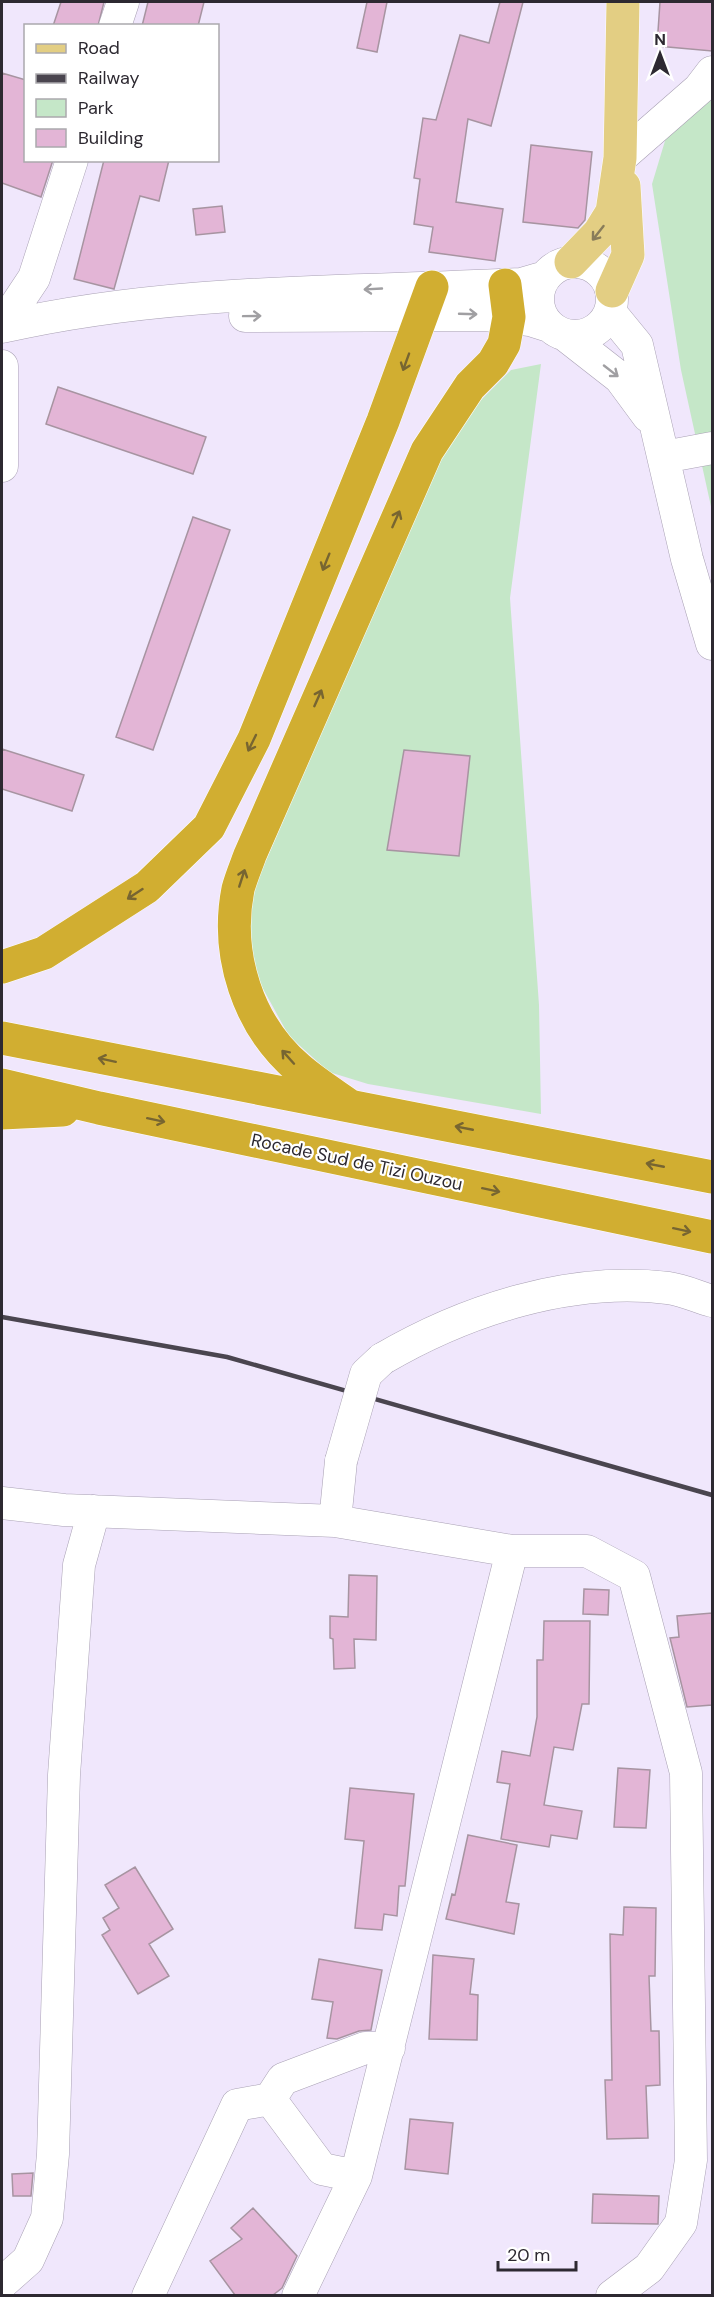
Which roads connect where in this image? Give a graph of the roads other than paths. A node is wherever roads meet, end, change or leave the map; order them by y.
1 (123, 2) edge
2 (623, 2) edge
3 (116, 24) edge
4 (712, 72) edge
5 (620, 158) junction
6 (71, 162) edge
7 (558, 270) junction
8 (505, 285) junction
9 (428, 300) junction
10 (611, 301) junction
11 (509, 317) junction
12 (2, 326) edge
13 (557, 331) junction
14 (2, 366) edge
15 (661, 443) junction
16 (712, 447) edge
17 (2, 466) edge
18 (712, 644) edge
19 (2, 967) edge
20 (2, 1038) edge
21 (2, 1085) edge
22 (350, 1106) junction
23 (99, 1108) junction
24 (2, 1113) edge
25 (712, 1176) edge
26 (712, 1237) edge
27 (712, 1301) edge
28 (2, 1503) edge
29 (94, 1511) junction
30 (335, 1521) junction
31 (512, 1551) junction
32 (389, 2048) junction
33 (270, 2099) junction
34 (357, 2176) junction
35 (2, 2283) edge
36 (148, 2295) edge
37 (298, 2295) edge
38 (612, 2295) edge

1 - 3 street
2 - 5 main road
4 - 5 street
5 -> 7 main road
5 - 10 main road
6 - 12 street
7 - 8 street
7 - 10 street
7 - 13 street
8 - 9 street
8 - 11 highway
9 -> 11 street
9 - 12 street
9 -> 19 highway
10 - 13 street
10 - 15 street
11 - 13 street
22 -> 11 highway
13 -> 15 street
14 - 17 street
15 - 16 street
15 - 18 street
22 -> 20 highway
21 - 23 highway, Rocade Sud de Tizi Ouzou
25 -> 22 highway
23 - 24 highway
23 -> 26 highway, Rocade Sud de Tizi Ouzou
27 - 30 street, bridge
28 - 29 street
29 - 30 street
29 - 35 street
30 - 31 street
31 - 32 street
31 - 38 street
32 - 33 street
32 - 34 street
33 - 34 street
33 - 36 street
34 - 37 street

